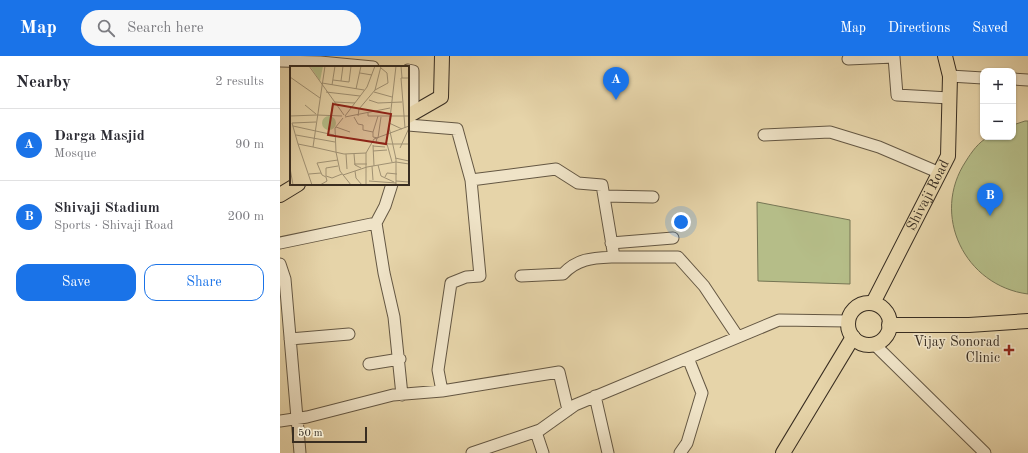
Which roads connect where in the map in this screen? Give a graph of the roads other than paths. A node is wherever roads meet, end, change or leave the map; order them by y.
1 (442, 56) edge
2 (945, 56) edge
3 (848, 58) dead end
4 (280, 61) edge
5 (362, 66) edge
6 (409, 70) edge
7 (950, 76) junction
8 (980, 78) edge
9 (1016, 79) edge
10 (1028, 80) edge
11 (949, 98) junction
12 (410, 118) edge
13 (764, 135) dead end
14 (940, 173) junction
15 (471, 180) junction
16 (296, 185) edge
17 (392, 185) edge
18 (280, 195) edge
19 (604, 196) junction
20 (653, 197) dead end
21 (376, 222) junction
22 (673, 238) dead end
23 (280, 243) edge
24 (611, 243) junction
25 (614, 257) junction
26 (280, 264) edge
27 (521, 276) dead end
28 (873, 304) junction
29 (848, 321) junction
30 (1028, 321) edge
31 (889, 325) junction
32 (284, 327) edge
33 (349, 334) dead end
34 (738, 337) junction
35 (853, 337) junction
36 (290, 339) junction
37 (874, 344) junction
38 (688, 358) junction
39 (400, 359) junction
40 (369, 364) dead end
41 (442, 391) junction
42 (402, 395) junction
43 (595, 396) junction
44 (568, 410) junction
45 (296, 419) junction
46 (280, 421) edge
47 (536, 432) junction
48 (300, 453) edge
49 (472, 453) edge
50 (543, 453) edge
51 (608, 453) edge
52 (680, 453) edge
53 (783, 453) edge
54 (985, 453) edge

1 - 12 main road
2 - 7 main road, Shivaji Road
3 - 11 street
4 - 5 street
6 - 12 street
7 - 8 street
7 - 11 main road, Shivaji Road
9 - 10 street
11 - 14 main road, Shivaji Road
12 - 15 street
13 - 14 street
14 - 28 main road, Shivaji Road
15 - 19 street
15 - 41 street
16 - 18 main road
17 - 21 street
19 - 20 street
19 - 24 street
21 - 23 street
21 - 39 street
22 - 24 street
24 - 25 street
25 - 27 street
25 - 34 street
26 - 32 street
28 - 29 main road
28 - 31 main road
29 - 34 street
29 - 35 main road
30 - 31 main road
31 - 37 main road
32 - 36 street
33 - 36 street
34 - 38 street
35 - 37 main road
35 - 53 main road
36 - 45 street
37 - 54 street
38 - 43 street
38 - 52 street
39 - 40 street
39 - 42 street
41 - 42 street
41 - 44 street
42 - 45 street
43 - 44 street
43 - 51 street
44 - 47 street
45 - 46 street
45 - 48 street
47 - 49 street
47 - 50 street

